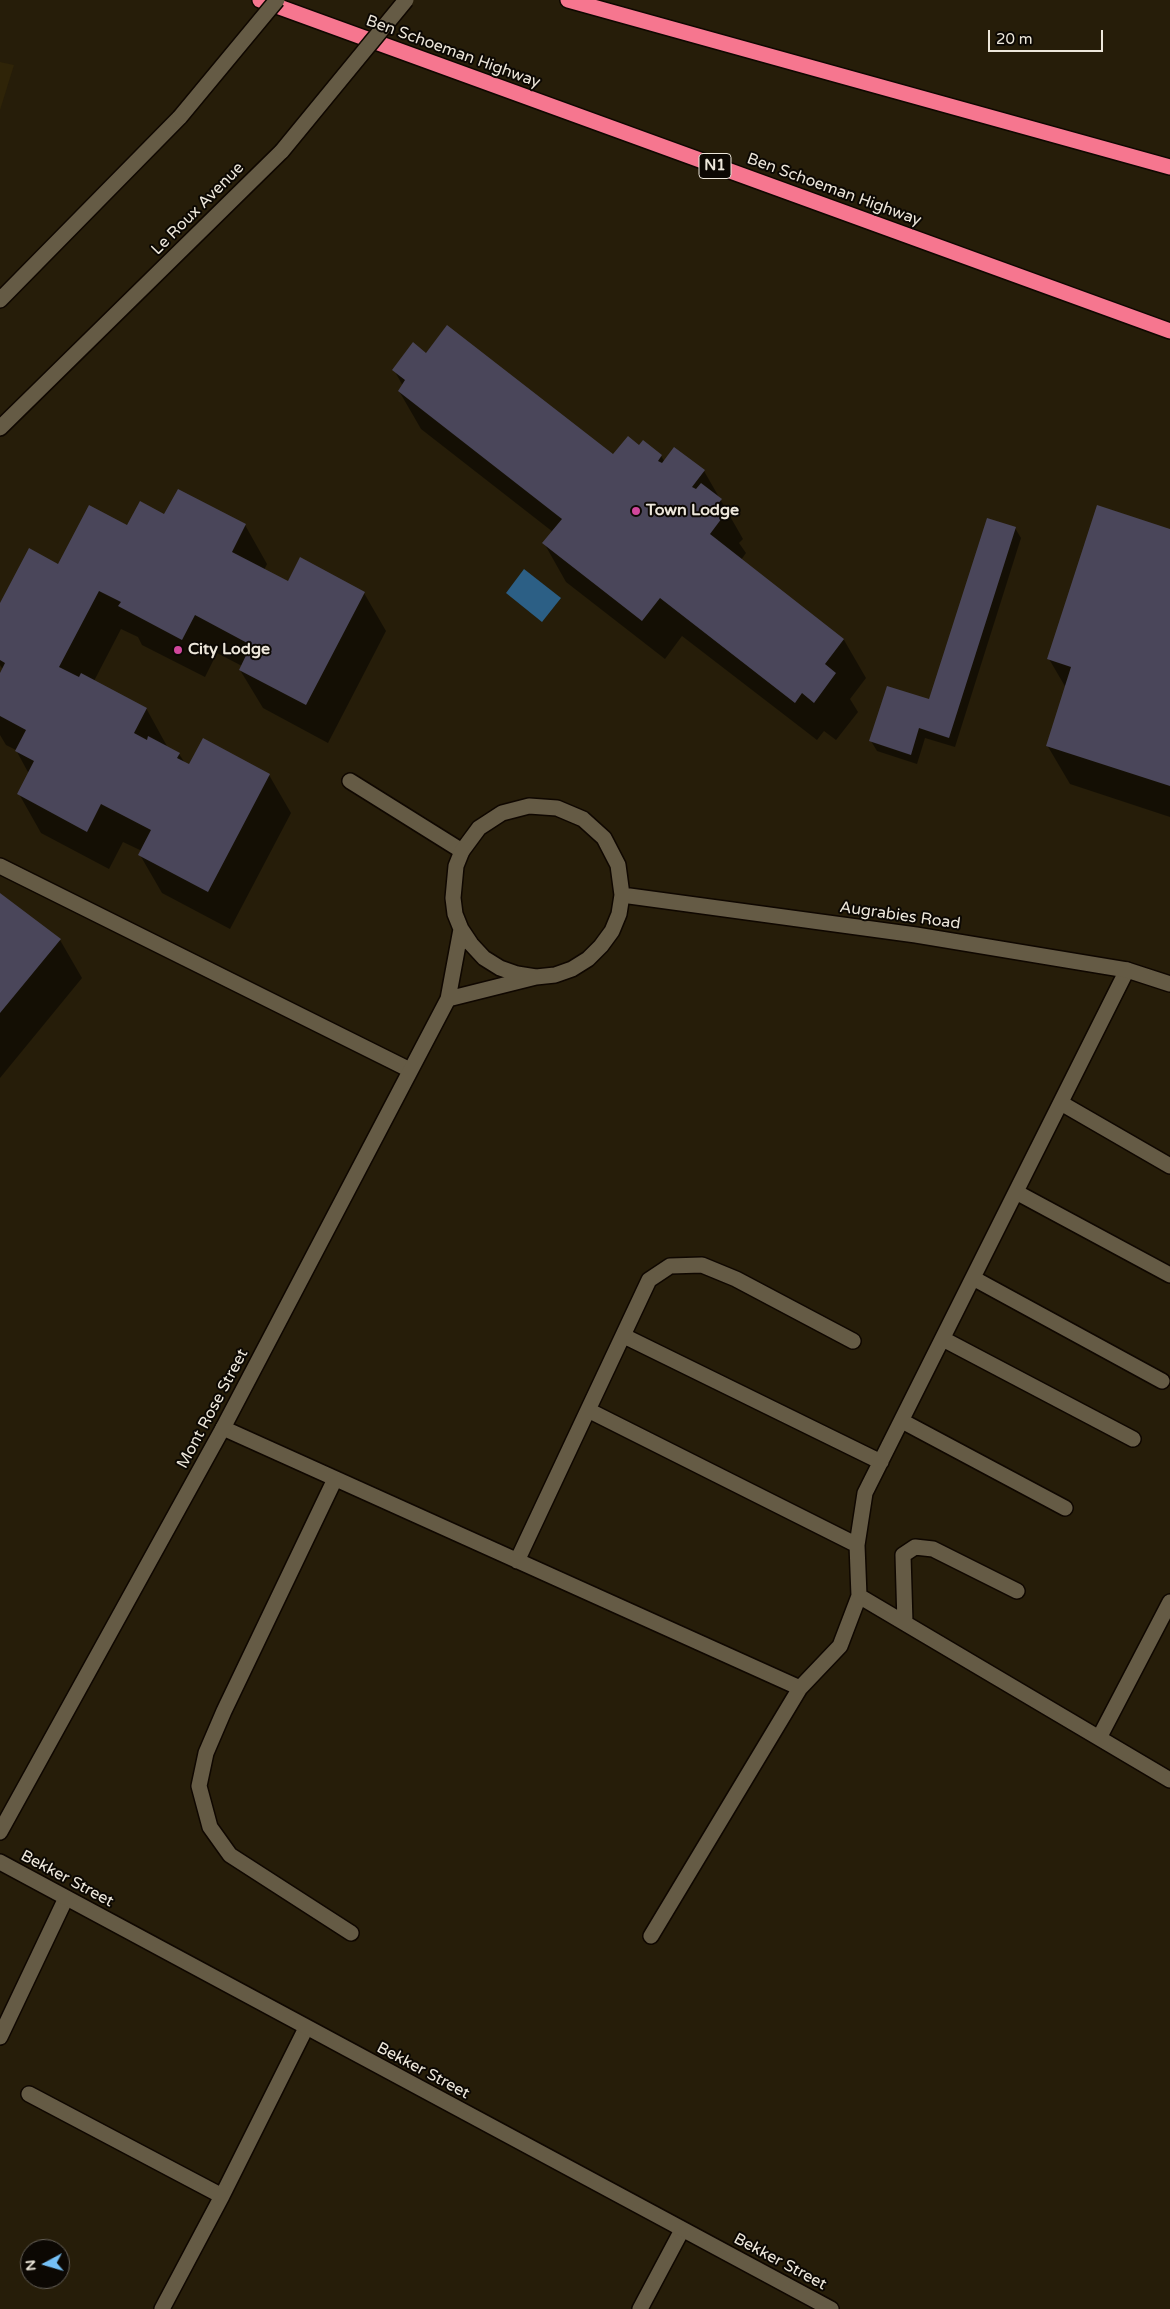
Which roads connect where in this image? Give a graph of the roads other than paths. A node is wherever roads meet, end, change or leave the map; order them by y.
1 (260, 0) edge
2 (277, 0) edge
3 (406, 0) edge
4 (568, 0) edge
5 (1170, 167) edge
6 (0, 300) edge
7 (1170, 332) edge
8 (0, 428) edge
9 (350, 781) dead end
10 (462, 851) junction
11 (0, 866) edge
12 (622, 896) junction
13 (461, 929) junction
14 (1127, 970) junction
15 (536, 976) junction
16 (1170, 984) edge
17 (448, 999) junction
18 (410, 1070) junction
19 (1061, 1103) junction
20 (1170, 1166) edge
21 (1016, 1192) junction
22 (1170, 1275) edge
23 (973, 1278) junction
24 (624, 1336) junction
25 (942, 1339) junction
26 (853, 1341) dead end
27 (1162, 1380) dead end
28 (588, 1410) junction
29 (902, 1421) junction
30 (224, 1428) junction
31 (1133, 1439) dead end
32 (881, 1462) junction
33 (335, 1479) junction
34 (1065, 1508) dead end
35 (857, 1545) junction
36 (517, 1561) junction
37 (1017, 1590) dead end
38 (859, 1596) junction
39 (1170, 1602) edge
40 (906, 1623) junction
41 (800, 1688) junction
42 (1099, 1738) junction
43 (1170, 1780) edge
44 (0, 1832) edge
45 (0, 1862) edge
46 (66, 1898) junction
47 (351, 1933) dead end
48 (651, 1936) dead end
49 (306, 2028) junction
50 (0, 2037) edge
51 (29, 2094) dead end
52 (222, 2196) junction
53 (682, 2230) junction
54 (162, 2309) edge
55 (640, 2309) edge
56 (831, 2309) edge

1 - 7 highway, Ben Schoeman Highway / N1
2 - 6 street, bridge
3 - 8 street, Le Roux Avenue, bridge
4 - 5 highway
9 - 10 street
10 - 12 street
10 - 13 street
11 - 18 street
12 - 14 street, Augrabies Road
12 - 15 street
13 - 15 street
13 - 17 street, Mont Rose Street
14 - 16 street, Augrabies Road
14 - 19 street
15 - 17 street
17 - 18 street, Mont Rose Street
18 - 30 street, Mont Rose Street
19 - 20 street
19 - 21 street
21 - 22 street
21 - 23 street
23 - 25 street
23 - 27 street
24 - 26 street
24 - 28 street
24 - 32 street
25 - 29 street
25 - 31 street
28 - 35 street
28 - 36 street
29 - 32 street
29 - 34 street
30 - 33 street
30 - 44 street, Mont Rose Street
32 - 35 street
33 - 36 street
33 - 47 street
35 - 38 street
36 - 41 street
37 - 40 street
38 - 40 street
38 - 41 street
39 - 42 street
40 - 42 street
41 - 48 street
42 - 43 street
45 - 46 street, Bekker Street
46 - 49 street, Bekker Street
46 - 50 street
49 - 52 street
49 - 53 street, Bekker Street
51 - 52 street
52 - 54 street
53 - 55 street
53 - 56 street, Bekker Street

